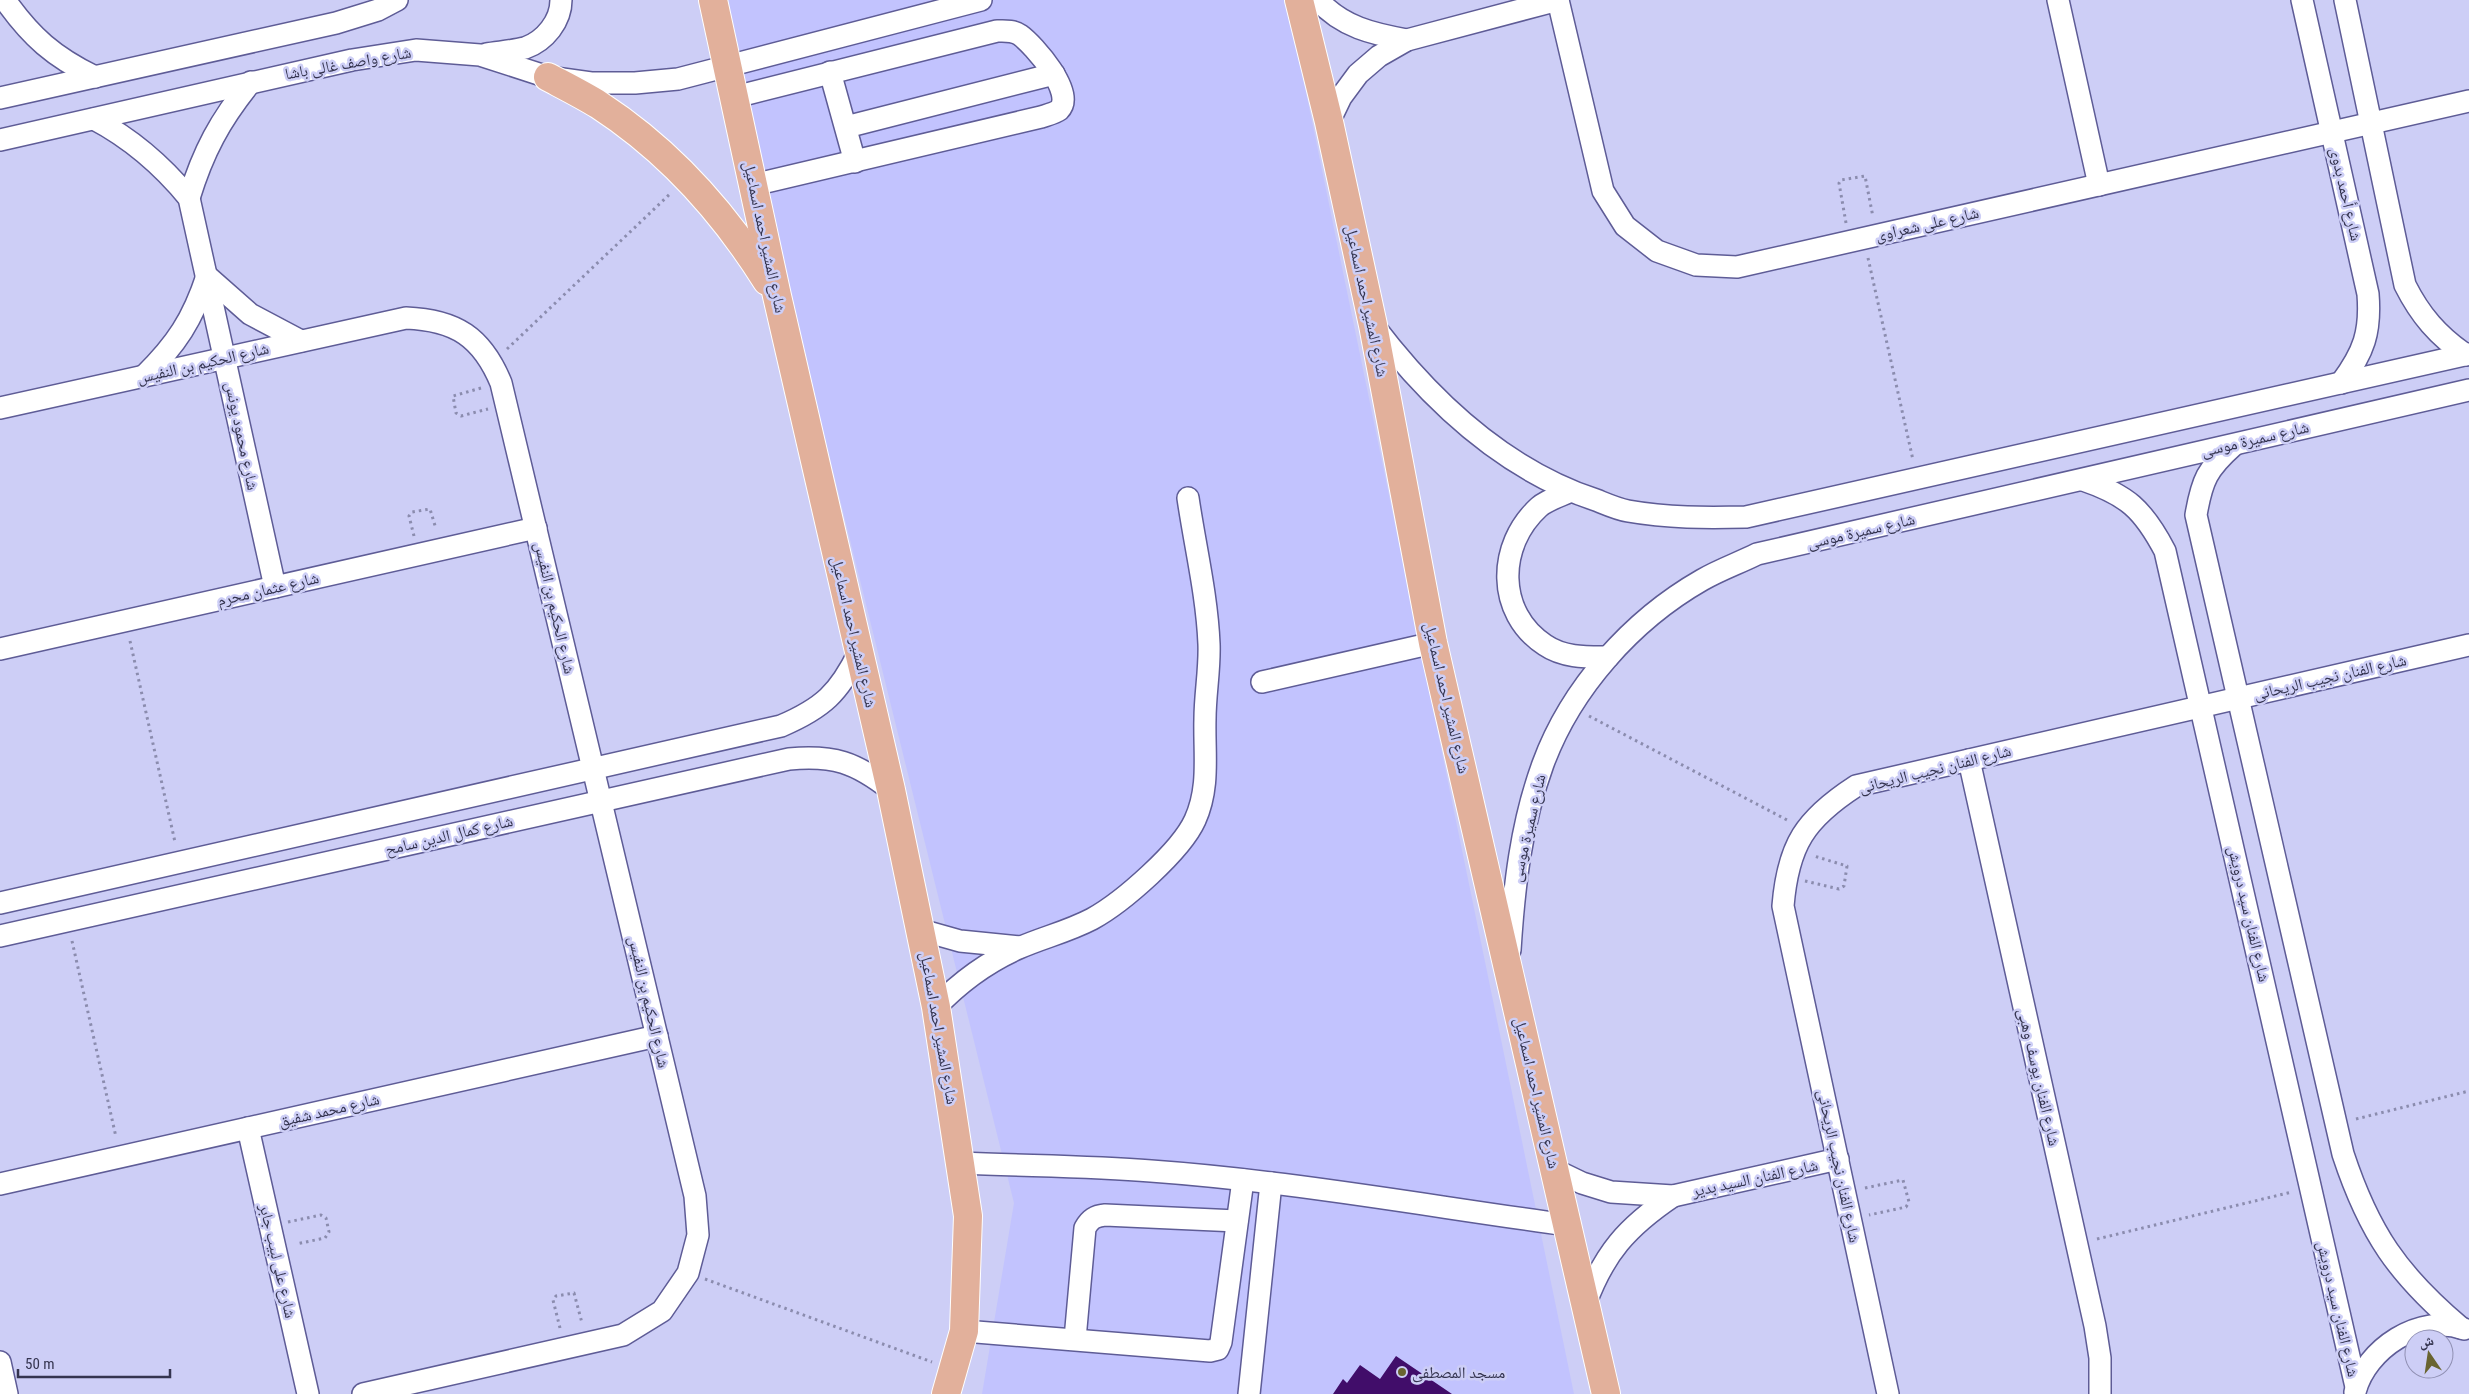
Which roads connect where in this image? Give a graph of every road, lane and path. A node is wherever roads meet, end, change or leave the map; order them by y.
1 (4, 0) edge
2 (397, 0) edge
3 (561, 0) edge
4 (713, 0) edge
5 (980, 0) edge
6 (1299, 0) edge
7 (1318, 0) edge
8 (1558, 0) edge
9 (2058, 0) edge
10 (2302, 0) edge
11 (2345, 0) edge
12 (0, 15) edge
13 (1407, 40) junction
14 (480, 55) junction
15 (728, 65) junction
16 (830, 72) junction
17 (1054, 74) junction
18 (95, 77) junction
19 (548, 77) junction
20 (251, 82) junction
21 (735, 97) junction
22 (0, 98) edge
23 (2469, 102) edge
24 (94, 119) junction
25 (1329, 122) junction
26 (2371, 124) junction
27 (846, 127) junction
28 (2332, 132) junction
29 (0, 140) edge
30 (856, 162) junction
31 (687, 177) junction
32 (2099, 185) junction
33 (753, 186) junction
34 (189, 198) junction
35 (1863, 238) junction
36 (207, 276) junction
37 (777, 296) junction
38 (1374, 325) junction
39 (301, 341) junction
40 (2467, 354) edge
41 (225, 358) junction
42 (493, 362) junction
43 (144, 376) junction
44 (501, 383) junction
45 (2341, 383) junction
46 (2469, 390) edge
47 (506, 405) junction
48 (0, 408) edge
49 (2236, 444) junction
50 (1917, 478) junction
51 (2083, 480) junction
52 (1569, 492) junction
53 (1188, 498) dead end
54 (536, 528) junction
55 (441, 550) junction
56 (418, 554) junction
57 (275, 587) junction
58 (126, 621) junction
59 (1434, 643) junction
60 (2469, 645) edge
61 (0, 649) edge
62 (859, 652) junction
63 (1608, 657) junction
64 (1262, 682) dead end
65 (2238, 698) junction
66 (2201, 706) junction
67 (1571, 707) junction
68 (1969, 760) junction
69 (593, 768) junction
70 (891, 790) junction
71 (601, 801) junction
72 (1805, 830) junction
73 (1794, 851) junction
74 (180, 862) junction
75 (1786, 877) junction
76 (0, 903) edge
77 (68, 921) junction
78 (921, 930) junction
79 (0, 936) edge
80 (1021, 947) junction
81 (1508, 970) junction
82 (936, 1007) junction
83 (657, 1036) junction
84 (2469, 1091) edge
85 (2336, 1123) junction
86 (248, 1128) junction
87 (120, 1157) junction
88 (1838, 1160) junction
89 (962, 1164) junction
90 (1554, 1170) junction
91 (1242, 1180) junction
92 (0, 1184) edge
93 (1271, 1184) junction
94 (2311, 1188) junction
95 (1845, 1192) junction
96 (1673, 1196) junction
97 (1850, 1219) junction
98 (1238, 1222) junction
99 (1567, 1225) junction
100 (270, 1226) junction
101 (2077, 1244) junction
102 (275, 1248) junction
103 (688, 1273) junction
104 (1586, 1305) junction
105 (2465, 1329) edge
106 (964, 1331) junction
107 (1075, 1339) junction
108 (587, 1343) junction
109 (565, 1348) junction
110 (0, 1362) edge
111 (949, 1385) edge
112 (2355, 1391) edge
113 (7, 1394) edge
114 (308, 1394) edge
115 (363, 1394) edge
116 (1249, 1394) edge
117 (1606, 1394) edge
118 (1888, 1394) edge
119 (2100, 1394) edge

1 - 12 street
1 - 18 street
2 - 18 street
3 - 14 street
4 - 15 main road, شارع المشير احمد اسماعيل
5 - 15 street, شارع واصف غالى باشا
6 - 25 main road, شارع المشير احمد اسماعيل
7 - 13 street
8 - 13 street
8 - 35 street, شارع على شعراوى
9 - 32 street
10 - 28 street, شارع أحمد بدوى
11 - 26 street
13 - 25 street
14 - 19 street, شارع واصف غالى باشا
14 - 20 street, شارع واصف غالى باشا
15 - 19 street, شارع واصف غالى باشا
15 - 21 main road, شارع المشير احمد اسماعيل
16 - 17 street
16 - 21 street
16 - 27 street
17 - 27 street
17 - 30 street
18 - 22 street
19 - 31 main road
20 - 24 street, شارع واصف غالى باشا
20 - 34 street, شارع محمود يونس
21 - 33 main road, شارع المشير احمد اسماعيل
23 - 26 street, شارع على شعراوى
24 - 29 street, شارع واصف غالى باشا
24 - 34 street, شارع محمود يونس
25 - 38 main road, شارع المشير احمد اسماعيل
26 - 28 street, شارع على شعراوى
26 - 40 street
27 - 30 street
28 - 32 street, شارع على شعراوى
28 - 45 street, شارع أحمد بدوى
30 - 33 street
31 - 37 main road
31 - 42 path
32 - 35 street, شارع على شعراوى
33 - 37 main road, شارع المشير احمد اسماعيل
34 - 36 street, شارع محمود يونس
35 - 35 path
35 - 50 path
36 - 39 street
36 - 41 street, شارع محمود يونس
36 - 43 street
37 - 62 main road, شارع المشير احمد اسماعيل
38 - 52 street
38 - 59 main road, شارع المشير احمد اسماعيل
39 - 41 street, شارع الحكيم بن النفيس
39 - 42 street, شارع الحكيم بن النفيس
40 - 45 street
41 - 43 street, شارع الحكيم بن النفيس
41 - 57 street, شارع محمود يونس
42 - 44 street, شارع الحكيم بن النفيس
43 - 48 street, شارع الحكيم بن النفيس
44 - 47 street, شارع الحكيم بن النفيس
44 - 47 path
45 - 50 street
46 - 49 street, شارع سميرة موسى
47 - 54 street, شارع الحكيم بن النفيس
49 - 51 street, شارع سميرة موسى
49 - 65 street
50 - 52 street
51 - 63 street, شارع سميرة موسى
51 - 66 street, شارع الفنان سيد درويش
52 - 63 street
53 - 80 street
54 - 55 street, شارع عثمان محرم
54 - 69 street, شارع الحكيم بن النفيس
55 - 56 street, شارع عثمان محرم
55 - 56 path
56 - 57 street, شارع عثمان محرم
57 - 58 street, شارع عثمان محرم
58 - 61 street, شارع عثمان محرم
58 - 74 path
59 - 64 street
59 - 81 main road, شارع المشير احمد اسماعيل
60 - 65 street, شارع الفنان نجيب الريحانى
62 - 69 street, شارع كمال الدين سامح
62 - 70 main road, شارع المشير احمد اسماعيل
63 - 67 street, شارع سميرة موسى
65 - 66 street, شارع الفنان نجيب الريحانى
65 - 85 street
66 - 68 street, شارع الفنان نجيب الريحانى
66 - 94 street, شارع الفنان سيد درويش
67 - 72 path
67 - 81 street, شارع سميرة موسى
68 - 72 street, شارع الفنان نجيب الريحانى
68 - 101 street, شارع الفنان يوسف وهبى
69 - 71 street, شارع الحكيم بن النفيس
69 - 74 street, شارع كمال الدين سامح
70 - 71 street, شارع كمال الدين سامح
70 - 78 main road, شارع المشير احمد اسماعيل
71 - 77 street, شارع كمال الدين سامح
71 - 83 street, شارع الحكيم بن النفيس
72 - 73 street, شارع الفنان نجيب الريحانى
73 - 75 street, شارع الفنان نجيب الريحانى
73 - 75 path
74 - 76 street, شارع كمال الدين سامح
75 - 88 street, شارع الفنان نجيب الريحانى
77 - 79 street, شارع كمال الدين سامح
77 - 87 path
78 - 80 street
78 - 82 main road, شارع المشير احمد اسماعيل
80 - 82 street
81 - 90 main road, شارع المشير احمد اسماعيل
82 - 89 main road, شارع المشير احمد اسماعيل
83 - 86 street, شارع محمد شفيق
83 - 103 street, شارع الحكيم بن النفيس
84 - 85 path
85 - 105 street
86 - 87 street, شارع محمد شفيق
86 - 100 street, شارع على لبيب جابر
87 - 92 street, شارع محمد شفيق
88 - 95 street, شارع الفنان نجيب الريحانى
88 - 96 street, شارع الفنان السيد بدير
89 - 91 street
89 - 106 main road, شارع المشير احمد اسماعيل
90 - 96 street, شارع الفنان السيد بدير
90 - 99 main road, شارع المشير احمد اسماعيل
91 - 93 street
91 - 98 street
93 - 99 street
93 - 116 street
94 - 101 path
94 - 112 street, شارع الفنان سيد درويش
95 - 97 street, شارع الفنان نجيب الريحانى
95 - 97 path
96 - 104 street, شارع الفنان السيد بدير
97 - 118 street, شارع الفنان نجيب الريحانى
98 - 107 street
98 - 107 street
99 - 104 main road, شارع المشير احمد اسماعيل
100 - 102 street, شارع على لبيب جابر
100 - 102 path
101 - 119 street, شارع الفنان يوسف وهبى
102 - 114 street, شارع على لبيب جابر
103 - 108 street, شارع الحكيم بن النفيس
103 - 111 path
104 - 117 main road, شارع المشير احمد اسماعيل
105 - 112 street
106 - 107 street
106 - 111 main road, شارع المشير احمد اسماعيل
108 - 109 street, شارع الحكيم بن النفيس
108 - 109 path
109 - 115 street, شارع الحكيم بن النفيس
110 - 113 street

